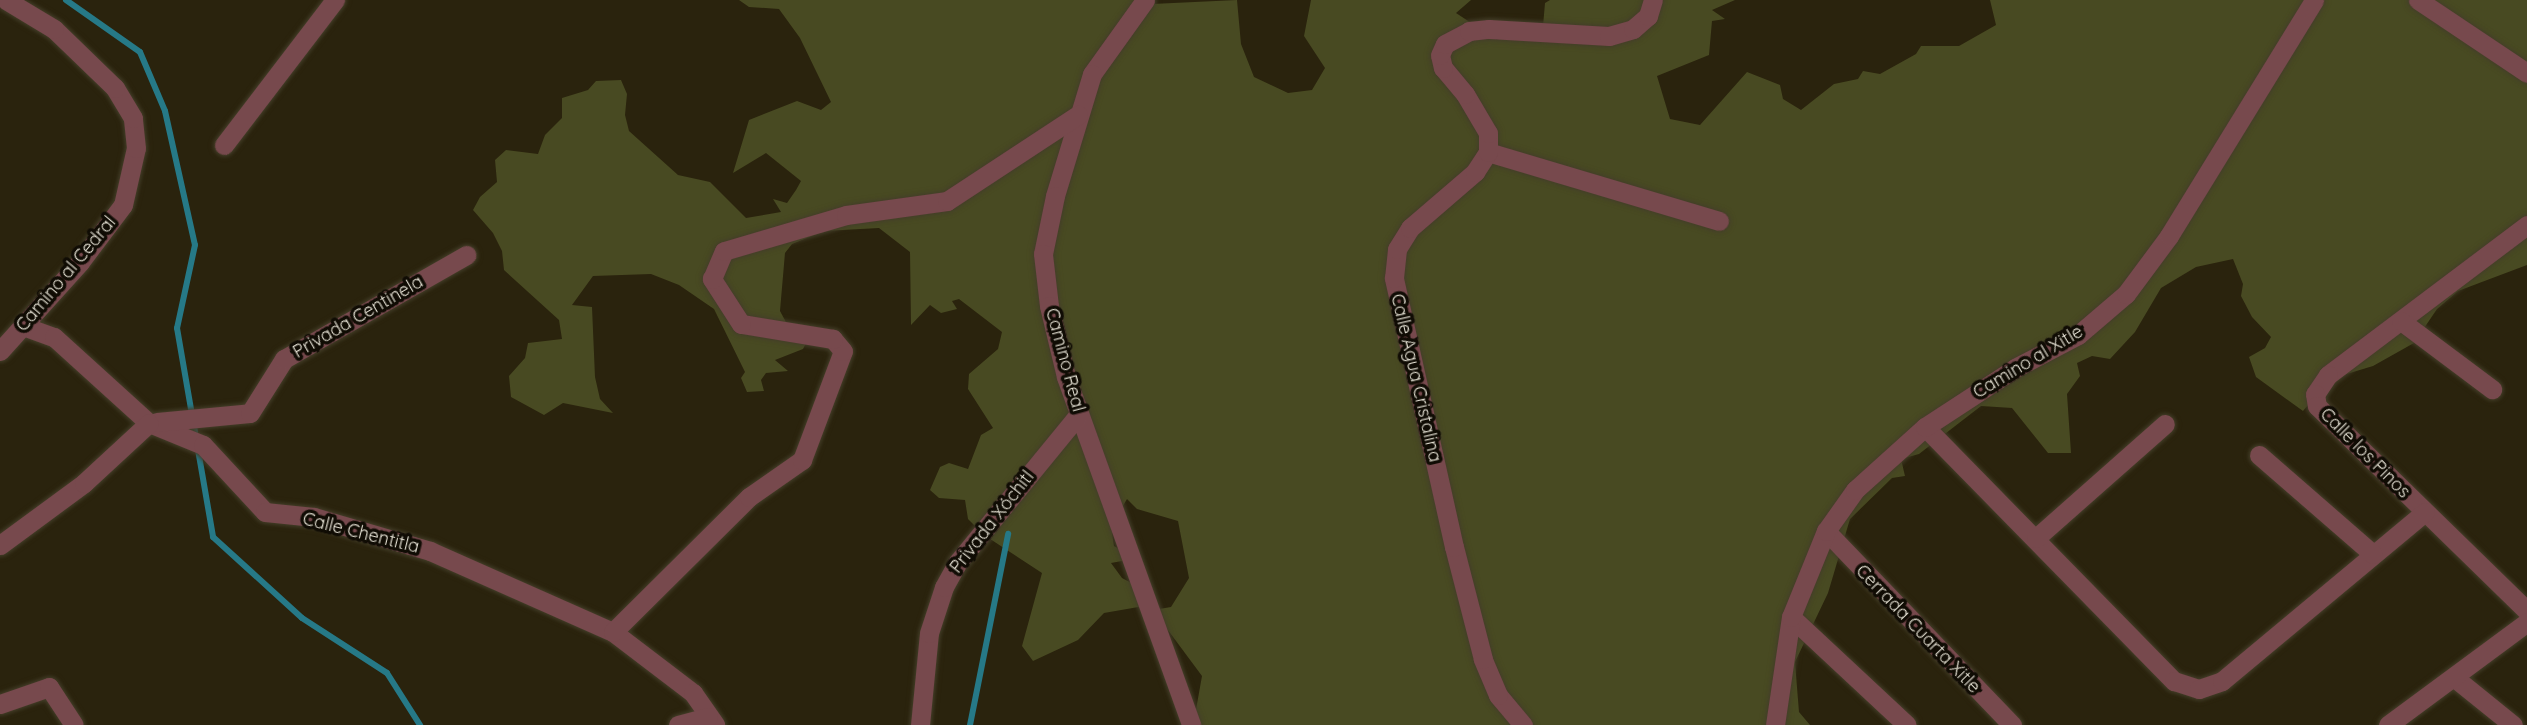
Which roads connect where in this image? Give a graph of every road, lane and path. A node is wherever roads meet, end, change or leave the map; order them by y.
1 (6, 0) edge
2 (335, 0) edge
3 (1145, 0) edge
4 (1653, 0) edge
5 (2314, 0) edge
6 (2418, 0) edge
7 (2527, 73) edge
8 (1079, 115) junction
9 (224, 145) dead end
10 (1488, 152) junction
11 (1719, 221) dead end
12 (2527, 225) edge
13 (466, 255) dead end
14 (2401, 321) junction
15 (23, 326) junction
16 (0, 351) edge
17 (2492, 389) dead end
18 (1079, 414) junction
19 (149, 423) junction
20 (2165, 424) dead end
21 (184, 427) junction
22 (1925, 428) junction
23 (2259, 455) dead end
24 (2425, 512) junction
25 (1826, 531) junction
26 (2035, 538) junction
27 (0, 545) edge
28 (2374, 554) junction
29 (2527, 611) edge
30 (1791, 617) junction
31 (2527, 622) edge
32 (613, 632) junction
33 (2456, 679) junction
34 (0, 704) edge
35 (712, 721) edge
36 (74, 725) edge
37 (678, 725) edge
38 (920, 725) edge
39 (1191, 725) edge
40 (1523, 725) edge
41 (1775, 725) edge
42 (1907, 725) edge
43 (2012, 725) edge
44 (2388, 725) edge
45 (2513, 725) edge

1 - 15 street, Camino al Cedral
2 - 9 street
3 - 8 street, Camino Real
4 - 10 street
5 - 22 street, Camino al Xitle
6 - 7 street
8 - 18 street, Camino Real
8 - 32 street
10 - 11 street
10 - 40 street, Calle Agua Cristalina
12 - 14 street, Calle los Pinos
13 - 21 street, Privada Centinela
14 - 17 street
14 - 24 street, Calle los Pinos
15 - 16 street, Camino al Cedral
15 - 19 street
18 - 38 street, Privada Xóchitl
18 - 39 street, Camino Real
19 - 21 street, Privada Centinela
19 - 27 street
20 - 26 street
21 - 32 street, Calle Chentitla
22 - 25 street, Camino al Xitle
22 - 26 street
23 - 28 street
24 - 28 street
24 - 29 street, Calle los Pinos
25 - 30 street, Camino al Xitle
25 - 43 street, Cerrada Cuarta Xitle
26 - 28 street
30 - 41 street, Camino al Xitle
30 - 42 street
31 - 33 street
32 - 35 street, Calle Chentitla
33 - 44 street
33 - 45 street
34 - 36 street
35 - 37 street

